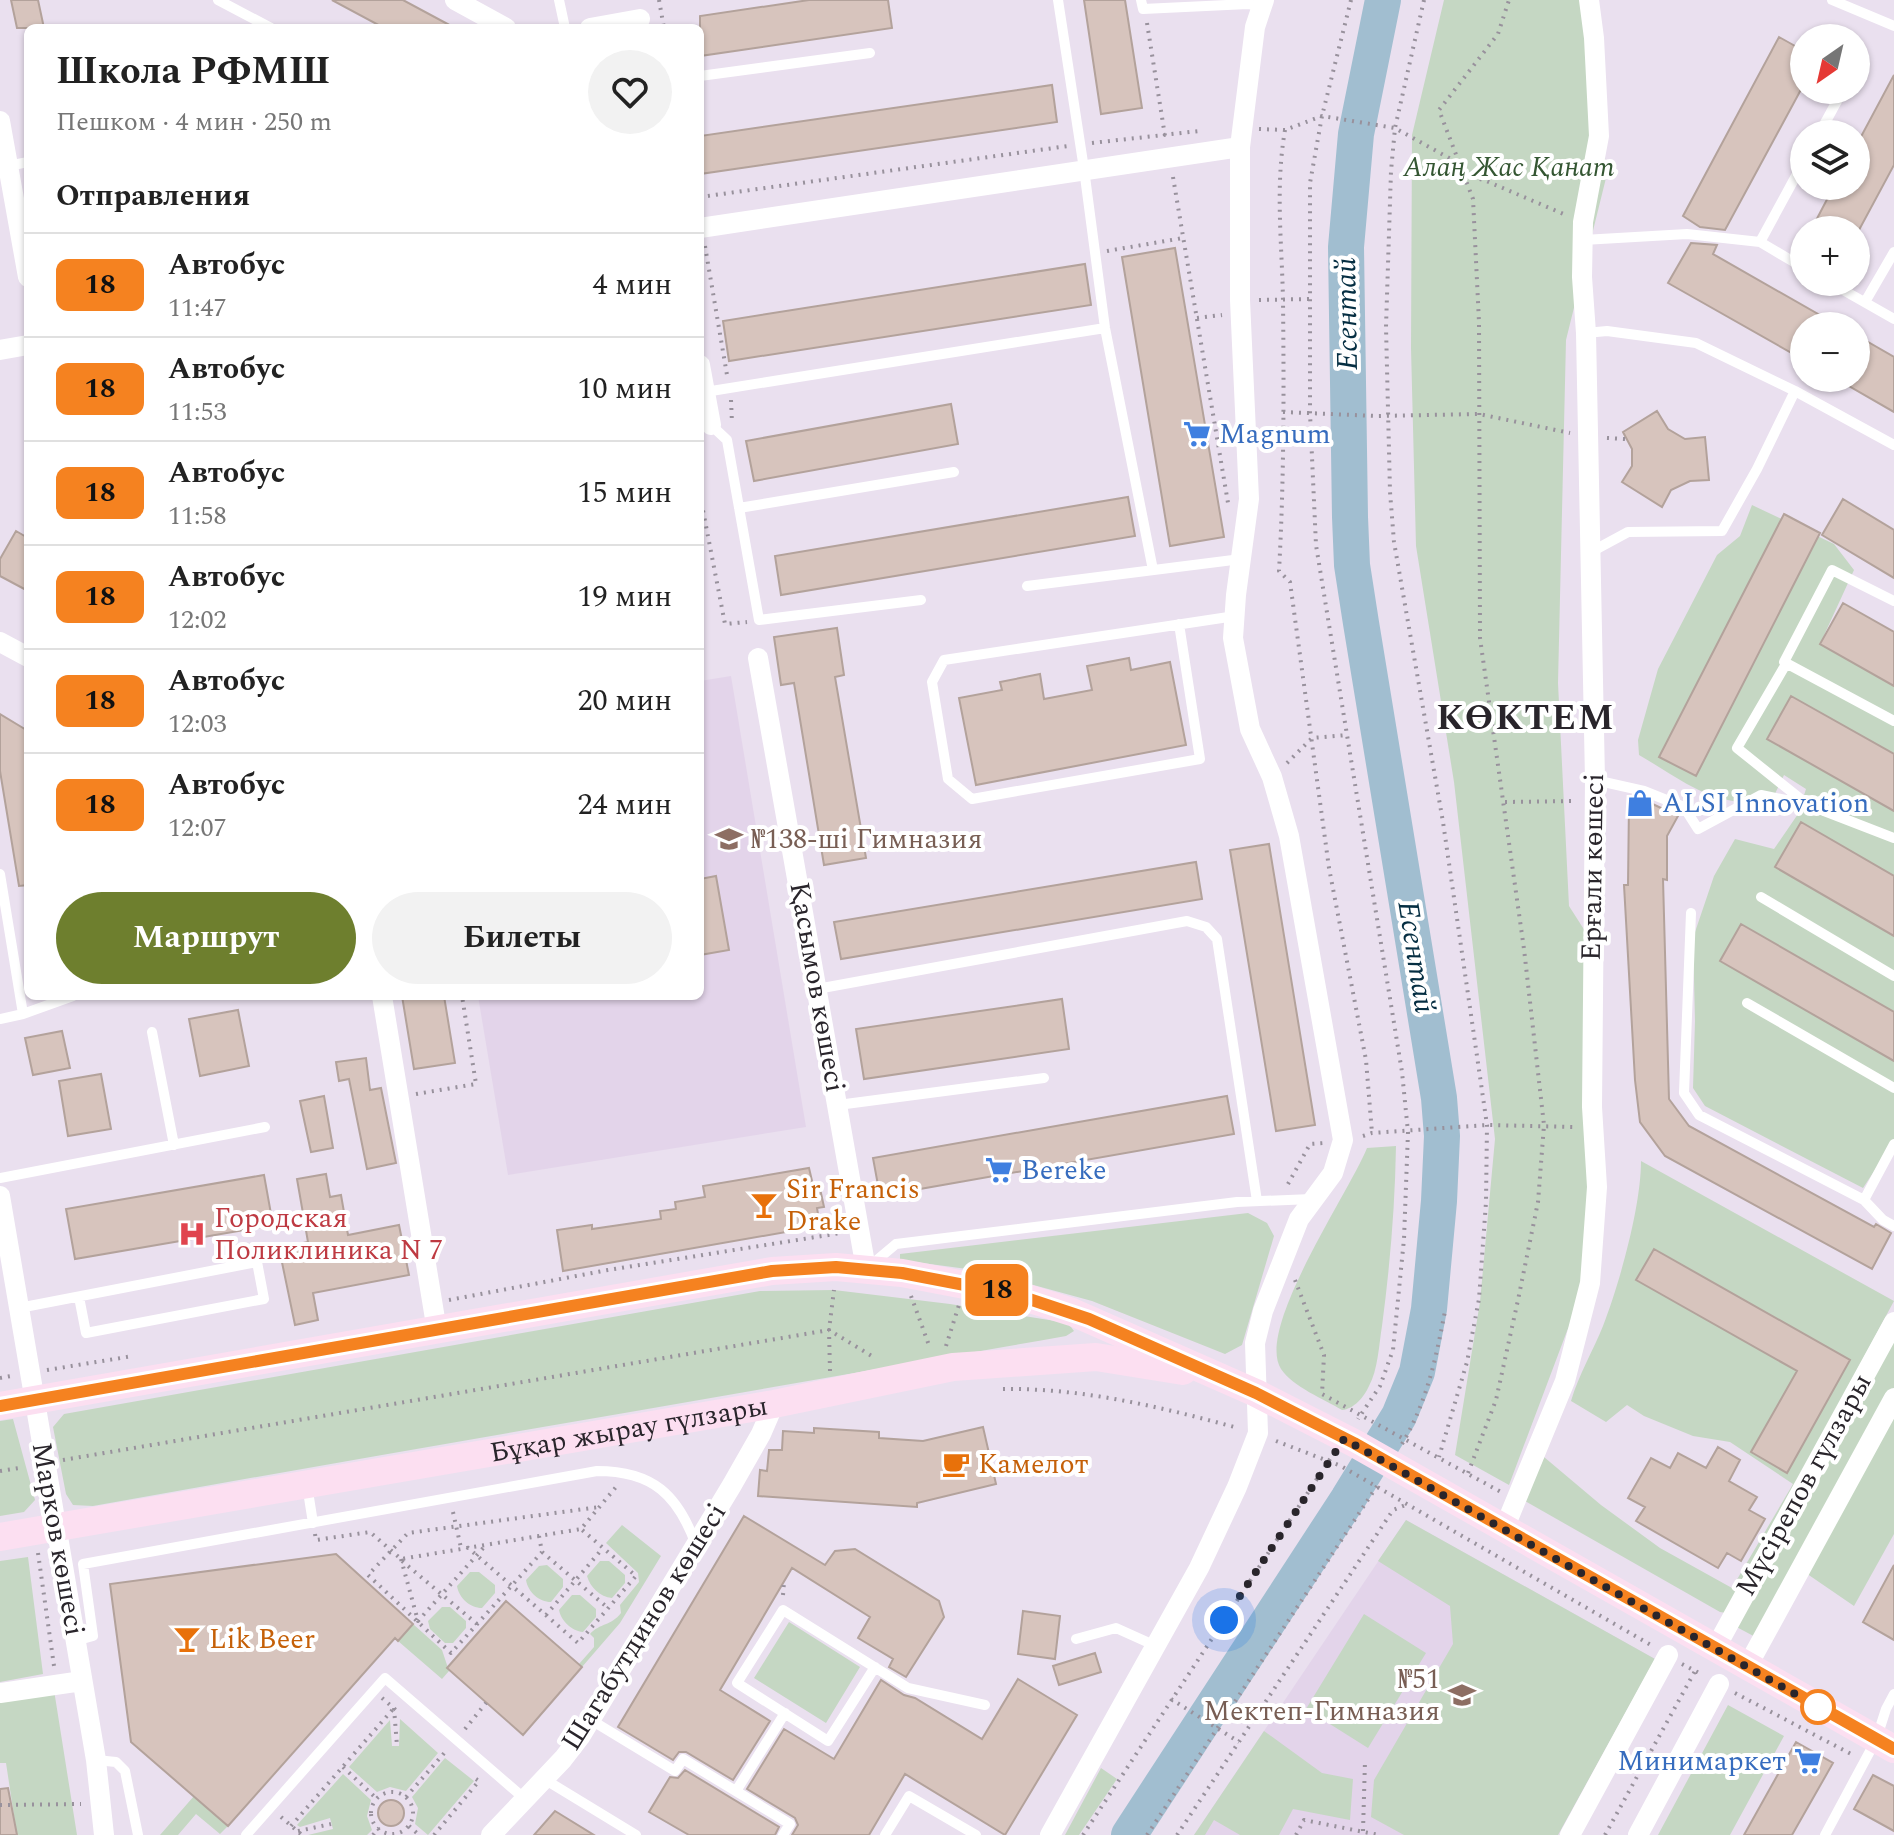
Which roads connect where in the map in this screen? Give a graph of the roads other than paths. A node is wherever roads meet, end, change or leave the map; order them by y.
1 (218, 0) edge
2 (455, 0) edge
3 (559, 0) edge
4 (1058, 0) edge
5 (1589, 0) edge
6 (1832, 0) edge
7 (1262, 3) edge
8 (1142, 4) edge
9 (639, 16) edge
10 (263, 24) edge
11 (499, 24) edge
12 (564, 24) edge
13 (606, 24) edge
14 (1894, 26) edge
15 (870, 53) dead end
16 (704, 75) edge
17 (0, 121) edge
18 (1241, 138) junction
19 (18, 164) edge
20 (1084, 169) junction
21 (1790, 187) edge
22 (704, 228) edge
23 (1583, 231) junction
24 (24, 232) edge
25 (1760, 242) junction
26 (1894, 252) edge
27 (1790, 260) edge
28 (1854, 296) edge
29 (1865, 302) junction
30 (1894, 319) edge
31 (1105, 328) junction
32 (1586, 333) junction
33 (24, 346) edge
34 (0, 350) edge
35 (704, 387) edge
36 (1790, 389) edge
37 (705, 392) junction
38 (1795, 392) edge
39 (1797, 392) edge
40 (705, 426) edge
41 (1894, 445) edge
42 (954, 472) dead end
43 (739, 508) junction
44 (1588, 553) junction
45 (1241, 559) junction
46 (1153, 570) junction
47 (1027, 586) dead end
48 (921, 600) dead end
49 (1894, 601) edge
50 (1235, 616) junction
51 (1179, 624) junction
52 (0, 642) edge
53 (24, 655) edge
54 (758, 658) dead end
55 (1786, 664) junction
56 (1894, 721) edge
57 (1595, 780) junction
58 (1806, 804) junction
59 (1894, 838) edge
60 (0, 874) edge
61 (1761, 897) dead end
62 (1691, 913) dead end
63 (1894, 976) edge
64 (817, 989) junction
65 (62, 1000) edge
66 (383, 1000) edge
67 (1747, 1003) dead end
68 (23, 1014) junction
69 (0, 1019) edge
70 (152, 1032) dead end
71 (1044, 1078) dead end
72 (1894, 1088) edge
73 (838, 1105) junction
74 (265, 1127) dead end
75 (1894, 1144) edge
76 (174, 1145) junction
77 (0, 1178) edge
78 (0, 1196) edge
79 (1314, 1199) junction
80 (1864, 1200) junction
81 (1257, 1201) junction
82 (1894, 1226) edge
83 (866, 1269) junction
84 (7, 1284) edge
85 (79, 1297) junction
86 (19, 1308) junction
87 (1894, 1322) edge
88 (1106, 1326) junction
89 (437, 1331) junction
90 (1096, 1357) junction
91 (1256, 1393) junction
92 (1894, 1398) edge
93 (35, 1400) junction
94 (774, 1404) junction
95 (0, 1406) edge
96 (1842, 1416) junction
97 (1874, 1435) junction
98 (307, 1485) junction
99 (313, 1523) junction
100 (55, 1528) junction
101 (1504, 1529) junction
102 (0, 1537) edge
103 (696, 1545) junction
104 (1076, 1639) dead end
105 (75, 1641) junction
106 (1156, 1646) junction
107 (1715, 1649) junction
108 (1668, 1655) road end
109 (875, 1667) junction
110 (1747, 1667) junction
111 (82, 1681) junction
112 (1719, 1684) road end
113 (0, 1693) edge
114 (1894, 1694) edge
115 (985, 1705) dead end
116 (785, 1713) junction
117 (591, 1720) junction
118 (1878, 1750) edge
119 (96, 1760) junction
120 (544, 1779) junction
121 (736, 1791) junction
122 (525, 1799) junction
123 (250, 1831) edge
124 (1830, 1833) edge
125 (104, 1835) edge
126 (138, 1835) edge
127 (264, 1835) edge
128 (491, 1835) edge
129 (636, 1835) edge
130 (783, 1835) edge
131 (885, 1835) edge
132 (976, 1835) edge
133 (1050, 1835) edge
134 (1570, 1835) edge
135 (1638, 1835) edge

1 - 10 lane
2 - 11 street
3 - 12 lane
4 - 20 lane
5 - 23 street, Ерғали көшесі
6 - 14 lane
7 - 8 lane
7 - 18 street
9 - 13 street
15 - 16 lane
17 - 19 street
18 - 20 street
18 - 45 street
19 - 24 street
20 - 22 street
20 - 31 lane
21 - 25 lane
23 - 25 lane
23 - 32 street, Ерғали көшесі
25 - 27 lane
26 - 29 lane
28 - 29 lane
29 - 30 lane
31 - 37 lane
31 - 46 lane
32 - 36 lane
32 - 44 street, Ерғали көшесі
33 - 34 street
35 - 37 street
37 - 40 street
38 - 44 lane
39 - 41 lane
40 - 43 lane
42 - 43 lane
43 - 48 lane
44 - 57 street, Ерғали көшесі
45 - 46 lane
45 - 50 street
46 - 47 lane
49 - 55 lane
50 - 51 lane
50 - 79 street
51 - 51 lane
52 - 53 street
54 - 64 street, Қасымов көшесі
55 - 56 lane
55 - 58 lane
57 - 58 lane
57 - 101 street, Ерғали көшесі
58 - 59 lane
60 - 68 lane
61 - 63 lane
62 - 80 lane
64 - 73 street, Қасымов көшесі
64 - 81 lane
65 - 68 lane
66 - 89 street
67 - 72 lane
68 - 69 lane
70 - 76 lane
71 - 73 lane
73 - 83 street, Қасымов көшесі
74 - 76 lane
75 - 80 lane
76 - 77 lane
78 - 84 street, Марков көшесі
79 - 81 lane
79 - 91 street
80 - 82 lane
81 - 83 lane
83 - 88 street, Бұқар жырау гүлзары
83 - 89 street, Бұқар жырау гүлзары
84 - 86 street, Марков көшесі
85 - 85 lane
85 - 86 lane
86 - 93 street, Марков көшесі
87 - 96 street, Мүсірепов гүлзары
88 - 90 street
88 - 91 street, Бұқар жырау гүлзары
89 - 93 street, Бұқар жырау гүлзары
90 - 91 street, Бұқар жырау гүлзары
90 - 94 street, Бұқар жырау гүлзары
91 - 101 street, Бұқар жырау гүлзары
91 - 106 street
92 - 97 street, Мүсірепов гүлзары
93 - 95 street, Бұқар жырау гүлзары
93 - 100 street, Марков көшесі
94 - 98 street, Бұқар жырау гүлзары
94 - 103 street, Шагабутдинов көшесі
96 - 97 street
96 - 107 street, Мүсірепов гүлзары
97 - 110 street, Мүсірепов гүлзары
98 - 99 lane
98 - 100 street, Бұқар жырау гүлзары
99 - 103 lane
99 - 105 lane
100 - 102 street, Бұқар жырау гүлзары
100 - 105 street, Марков көшесі
101 - 107 street, Бұқар жырау гүлзары
103 - 117 street, Шагабутдинов көшесі
104 - 106 lane
105 - 111 street, Марков көшесі
106 - 133 street
107 - 110 street, Бұқар жырау гүлзары
108 - 134 street
109 - 115 lane
109 - 116 lane
109 - 116 lane
110 - 118 street, Бұқар жырау гүлзары
111 - 113 street
111 - 119 street, Марков көшесі
112 - 135 street
114 - 118 lane
116 - 121 lane
117 - 120 street, Шагабутдинов көшесі
117 - 121 lane
118 - 124 lane
119 - 125 street, Марков көшесі
119 - 126 lane
120 - 122 street, Шагабутдинов көшесі
120 - 129 lane
121 - 130 lane
122 - 123 lane
122 - 128 street, Шагабутдинов көшесі
123 - 127 lane
131 - 132 lane

